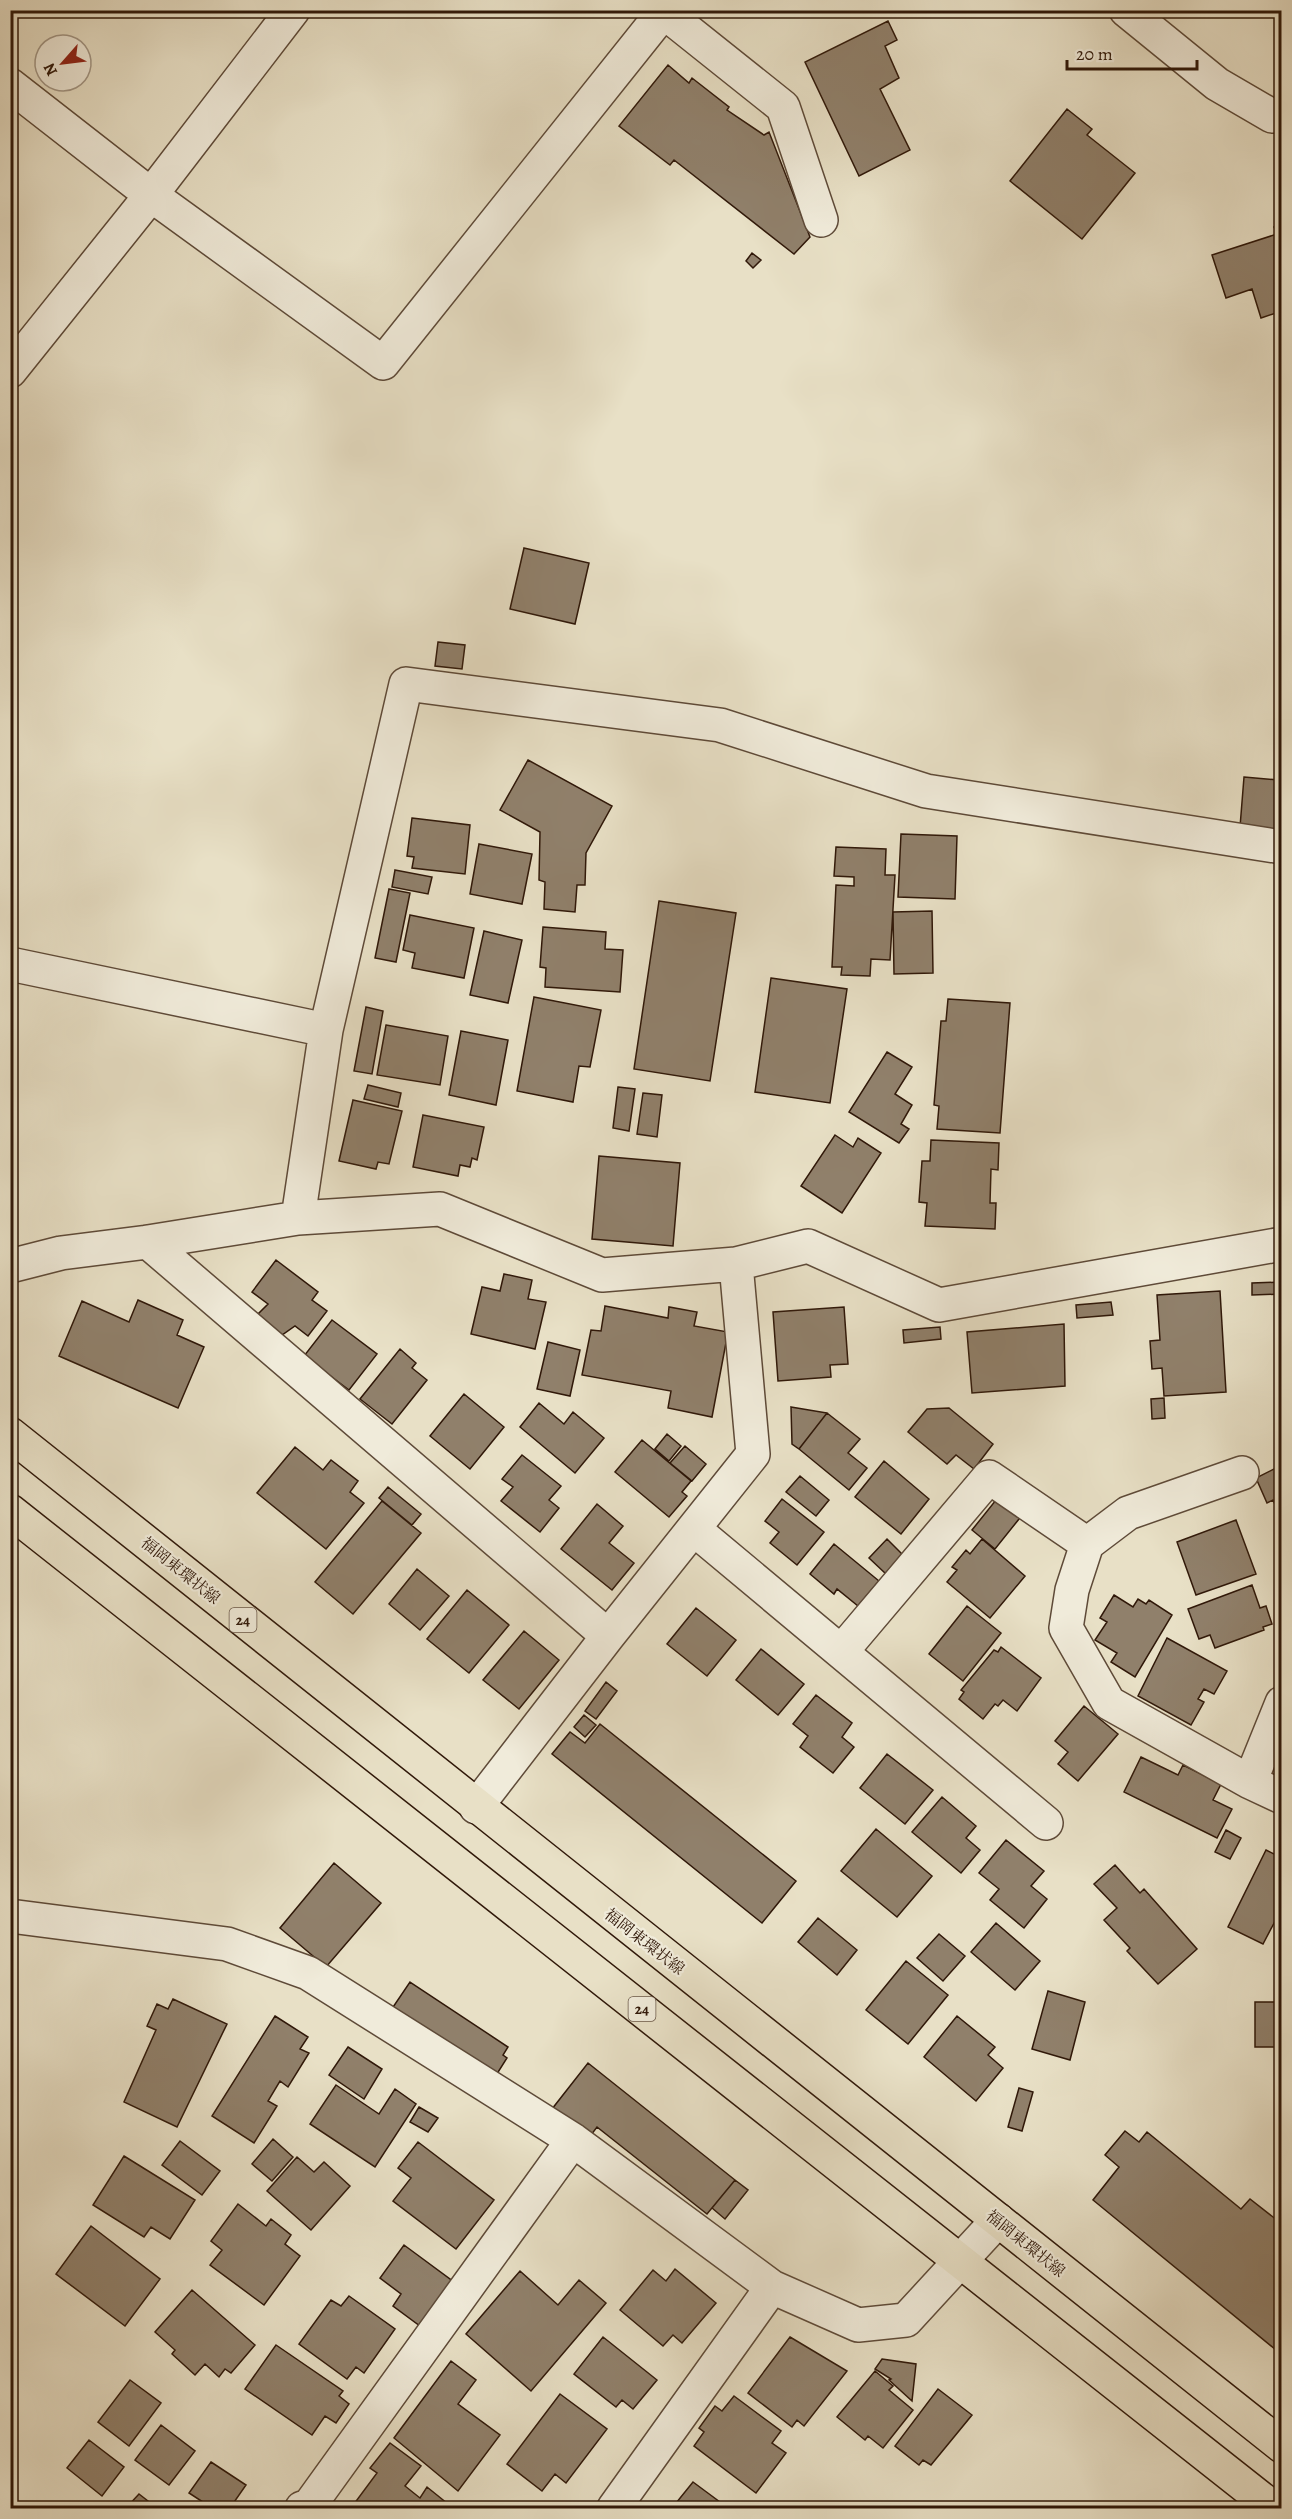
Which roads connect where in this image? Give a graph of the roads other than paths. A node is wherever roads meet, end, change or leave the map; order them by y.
1 (293, 10) edge
2 (1126, 10) edge
3 (664, 11) edge
4 (10, 85) edge
5 (1281, 116) edge
6 (151, 195) junction
7 (821, 220) dead end
8 (10, 371) edge
9 (1281, 847) edge
10 (10, 964) edge
11 (326, 1030) junction
12 (298, 1218) junction
13 (148, 1242) junction
14 (1281, 1244) edge
15 (735, 1264) junction
16 (10, 1266) edge
17 (10, 1434) edge
18 (1242, 1473) dead end
19 (10, 1510) edge
20 (695, 1530) junction
21 (1087, 1544) junction
22 (608, 1635) junction
23 (842, 1652) junction
24 (1281, 1704) edge
25 (1250, 1782) junction
26 (1281, 1797) edge
27 (477, 1807) junction
28 (1046, 1823) dead end
29 (10, 1916) edge
30 (573, 2140) junction
31 (998, 2220) junction
32 (962, 2261) junction
33 (772, 2287) junction
34 (1281, 2446) edge
35 (308, 2508) edge
36 (614, 2508) edge
37 (1273, 2508) edge

1 - 6 street
2 - 5 street
3 - 6 street
3 - 7 street
4 - 6 street
6 - 8 street
9 - 11 street
10 - 11 street
11 - 12 street
12 - 13 street
12 - 15 street
13 - 16 street
13 - 22 street
14 - 15 street
15 - 20 street
17 - 27 main road, 福岡東環状線 / 24
18 - 21 street
19 - 32 main road, 24
20 - 22 street
20 - 23 street
21 - 23 street
21 - 25 street
22 - 27 street
23 - 28 street
24 - 25 street
25 - 26 street
27 - 31 main road, 福岡東環状線 / 24
29 - 30 street
30 - 33 street
30 - 35 street
31 - 32 street
31 - 34 main road, 福岡東環状線 / 24
32 - 33 street
32 - 37 main road, 24
33 - 36 street

